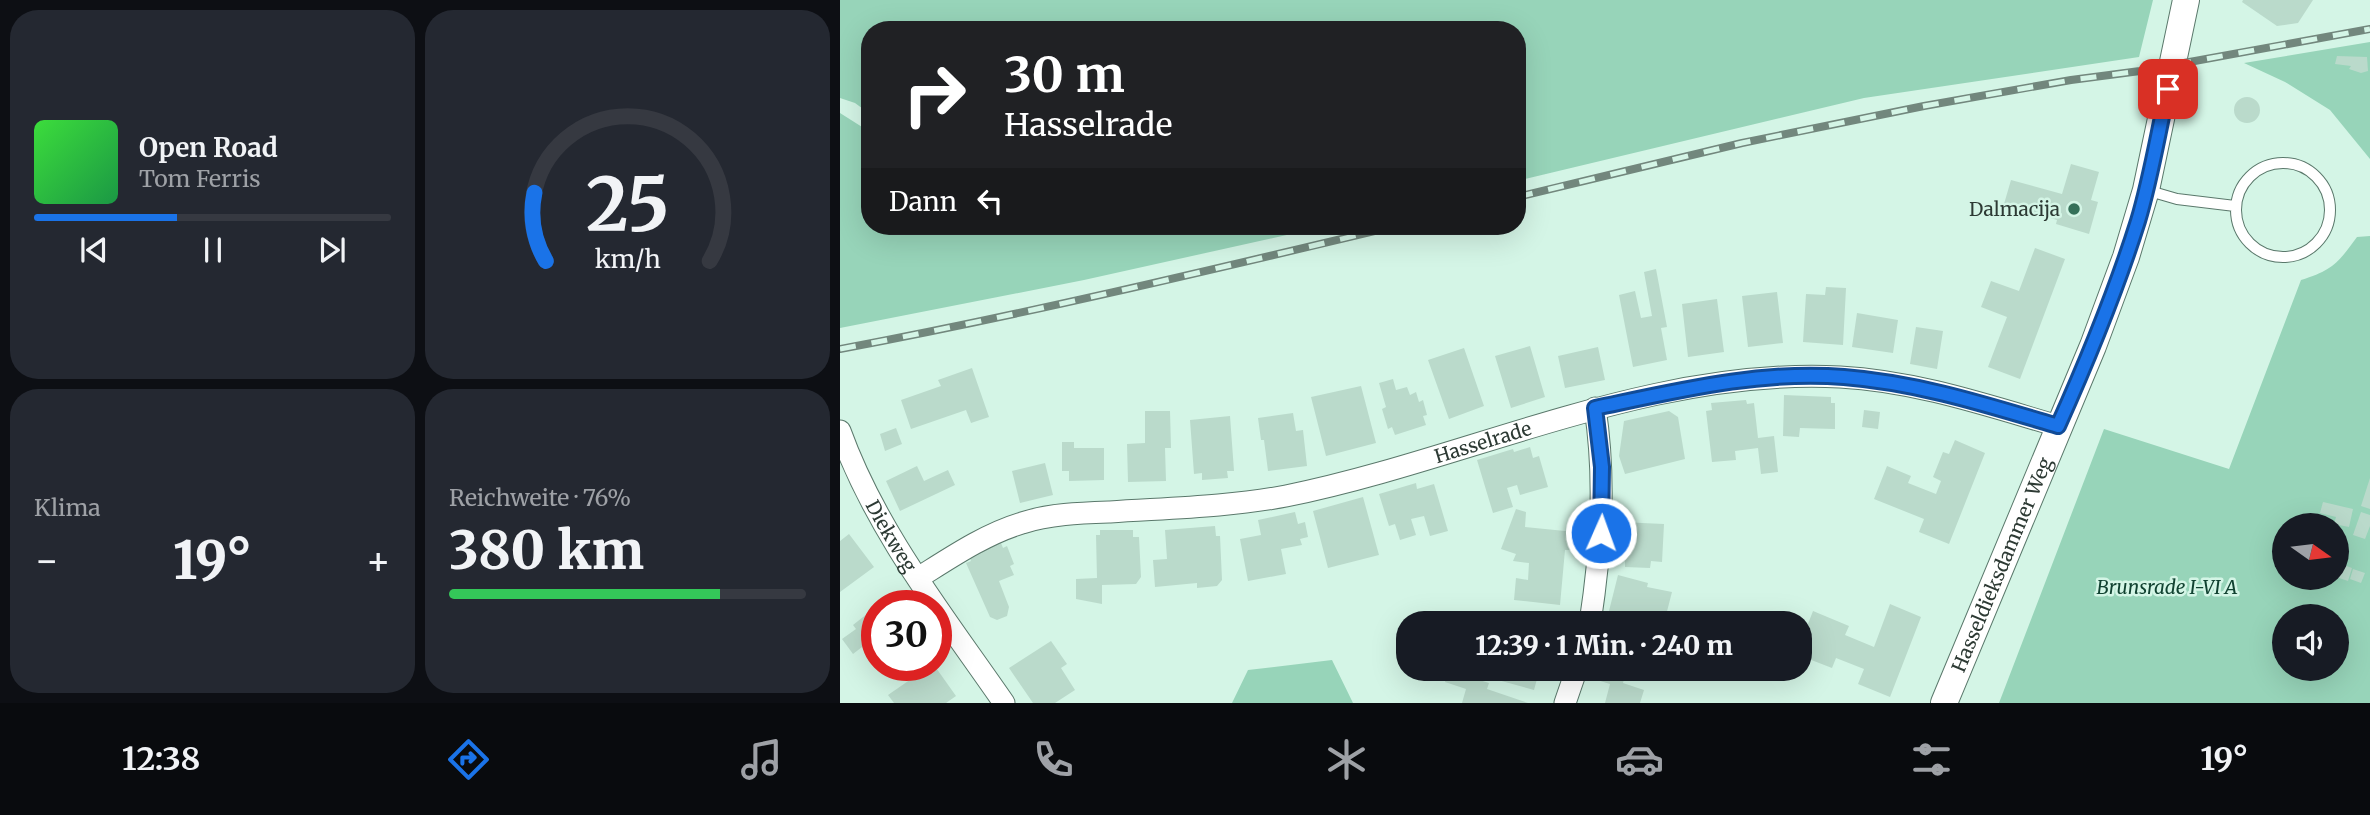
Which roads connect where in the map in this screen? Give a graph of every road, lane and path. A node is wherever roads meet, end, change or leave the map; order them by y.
1 (2186, 0) edge
2 (2146, 190) junction
3 (2235, 206) junction
4 (1595, 408) junction
5 (2058, 426) junction
6 (840, 431) edge
7 (918, 578) junction
8 (1592, 611) edge
9 (1573, 681) edge
10 (1004, 703) edge
11 (1565, 703) edge
12 (1944, 703) edge

1 - 2 street, Hasseldieksdammer Weg
2 - 3 lane
2 - 5 street, Hasseldieksdammer Weg
3 - 3 lane
4 - 5 street, Hasselrade
4 - 7 street, Hasselrade
4 - 8 street
5 - 12 street, Hasseldieksdammer Weg
6 - 7 street, Diekweg
7 - 10 street, Diekweg
9 - 11 street

